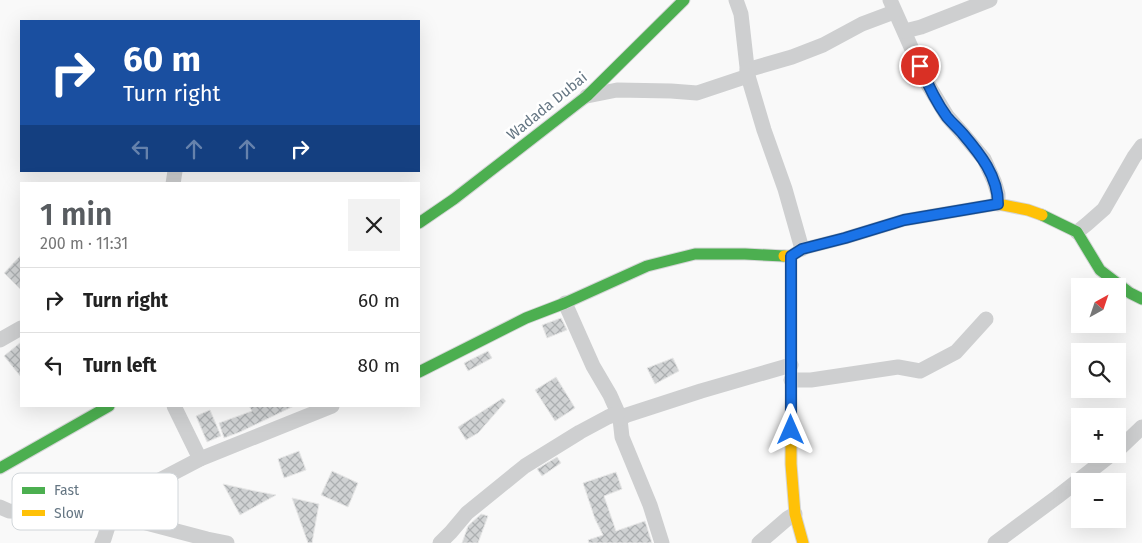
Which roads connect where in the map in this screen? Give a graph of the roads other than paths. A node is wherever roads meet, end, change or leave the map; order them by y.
1 (684, 0) edge
2 (736, 0) edge
3 (990, 0) edge
4 (892, 6) edge
5 (905, 31) junction
6 (747, 73) junction
7 (587, 96) junction
8 (1142, 146) edge
9 (998, 204) junction
10 (420, 222) edge
11 (1077, 232) junction
12 (796, 252) junction
13 (1142, 299) edge
14 (565, 303) junction
15 (986, 319) dead end
16 (20, 329) edge
17 (0, 340) edge
18 (791, 365) junction
19 (420, 371) edge
20 (791, 380) junction
21 (107, 407) edge
22 (174, 407) edge
23 (330, 407) edge
24 (619, 416) junction
25 (1142, 427) edge
26 (1126, 442) edge
27 (200, 459) junction
28 (1100, 463) edge
29 (0, 468) edge
30 (173, 473) edge
31 (0, 507) edge
32 (12, 511) edge
33 (795, 514) junction
34 (107, 530) edge
35 (168, 530) edge
36 (206, 541) edge
37 (102, 543) edge
38 (227, 543) edge
39 (440, 543) edge
40 (662, 543) edge
41 (759, 543) edge
42 (803, 543) edge
43 (995, 543) edge

1 - 7 street, Wadada Dubai
2 - 6 street
3 - 5 street
4 - 5 street
4 - 6 street
5 - 9 street
6 - 7 street
6 - 12 street
7 - 10 street, Wadada Dubai
8 - 11 street
9 - 11 street
9 - 12 street
11 - 13 street
12 - 14 street
12 - 18 street
14 - 19 street
14 - 24 street
15 - 20 street
16 - 17 street
18 - 20 street
18 - 24 street
20 - 33 street
21 - 29 street
22 - 27 street
23 - 27 street
24 - 39 street
24 - 40 street
25 - 26 street
27 - 30 street
28 - 43 street
31 - 32 street
33 - 41 street
33 - 42 street
34 - 37 street
35 - 36 street
36 - 38 street

